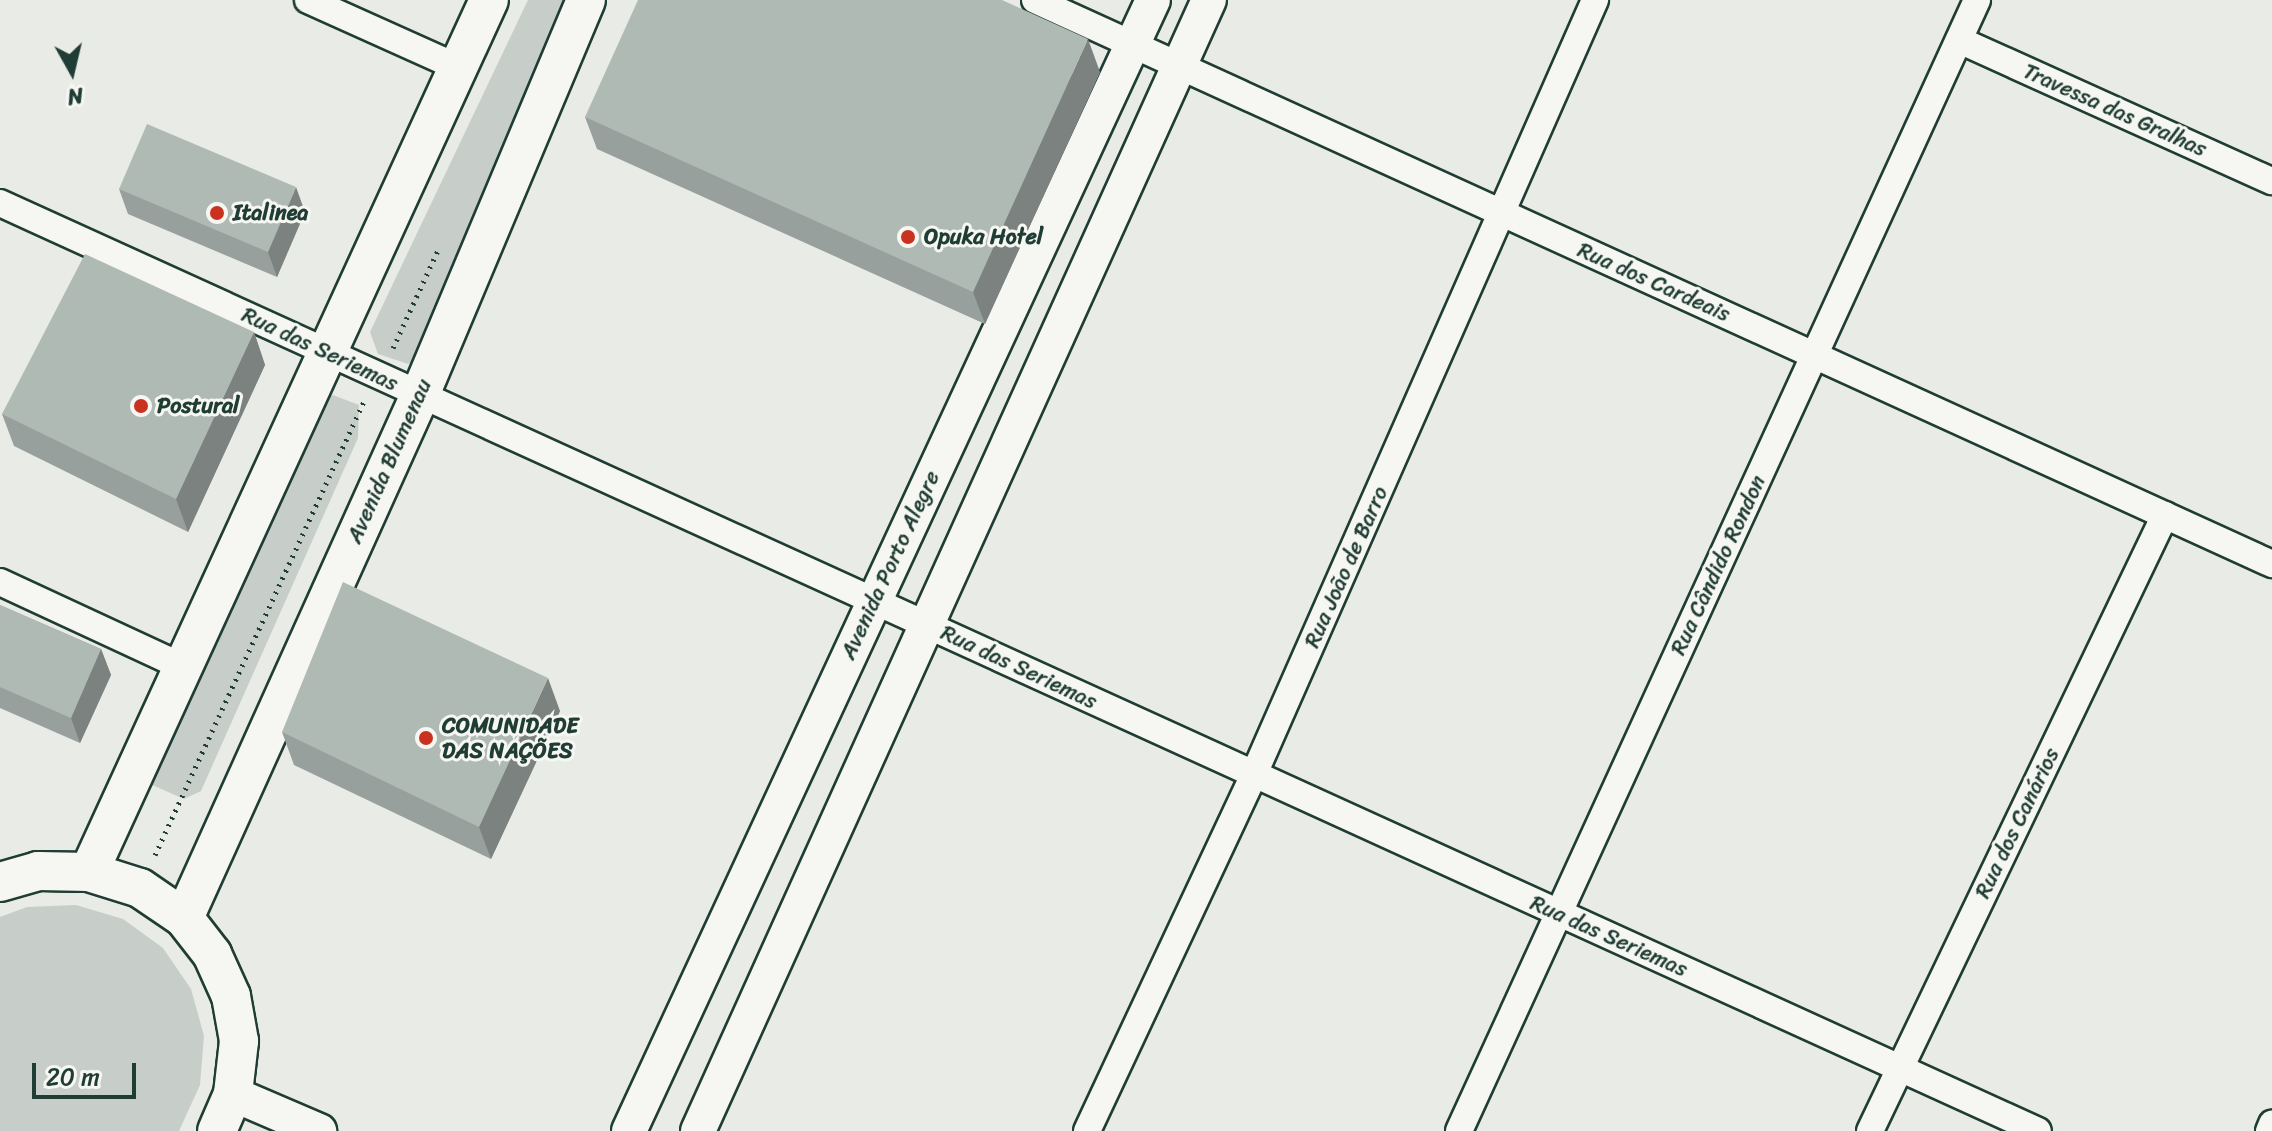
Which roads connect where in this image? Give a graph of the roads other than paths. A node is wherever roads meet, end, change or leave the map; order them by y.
1 (308, 0) edge
2 (489, 0) edge
3 (586, 0) edge
4 (1035, 0) edge
5 (1153, 0) edge
6 (1209, 0) edge
7 (1595, 0) edge
8 (1977, 0) edge
9 (1959, 40) junction
10 (1133, 44) junction
11 (1179, 65) junction
12 (457, 67) junction
13 (2272, 181) edge
14 (0, 203) edge
15 (1502, 213) junction
16 (327, 352) junction
17 (1814, 355) junction
18 (420, 395) junction
19 (2165, 515) junction
20 (2272, 564) edge
21 (0, 582) edge
22 (873, 600) junction
23 (926, 624) junction
24 (183, 667) junction
25 (1254, 774) junction
26 (89, 872) junction
27 (0, 882) edge
28 (1559, 913) junction
29 (184, 918) junction
30 (1900, 1068) junction
31 (233, 1094) junction
32 (2272, 1124) edge
33 (217, 1131) edge
34 (319, 1131) edge
35 (629, 1131) edge
36 (698, 1131) edge
37 (1087, 1131) edge
38 (1459, 1131) edge
39 (1870, 1131) edge
40 (2038, 1131) edge
41 (2269, 1131) edge

1 - 12 street
2 - 12 main road
3 - 18 main road, Avenida Blumenau
4 - 10 street, Rua dos Cardeais
5 - 10 street, Avenida Porto Alegre
6 - 11 street
7 - 15 street, Rua João de Barro
8 - 9 street, Rua Cândido Rondon
9 - 13 street, Travessa das Gralhas
9 - 17 street, Rua Cândido Rondon
10 - 11 street, Rua dos Cardeais
10 - 22 street, Avenida Porto Alegre
11 - 15 street, Rua dos Cardeais
11 - 23 street
12 - 16 main road
14 - 16 street, Rua das Seriemas
15 - 17 street, Rua dos Cardeais
15 - 25 street, Rua João de Barro
16 - 18 street, Rua das Seriemas
16 - 24 main road
17 - 19 street, Rua dos Cardeais
17 - 28 street, Rua Cândido Rondon
18 - 22 street, Rua das Seriemas
18 - 29 main road, Avenida Blumenau
19 - 20 street, Rua dos Cardeais
19 - 30 street, Rua dos Canários
21 - 24 street
22 - 23 street, Rua das Seriemas
22 - 35 street, Avenida Porto Alegre
23 - 25 street, Rua das Seriemas
23 - 36 street
24 - 26 main road
25 - 28 street, Rua das Seriemas
25 - 37 street, Rua João de Barro
26 - 27 main road
26 - 29 main road
28 - 30 street, Rua das Seriemas
28 - 38 street, Rua Cândido Rondon
29 - 31 main road
30 - 39 street, Rua dos Canários
30 - 40 street, Rua das Seriemas
31 - 33 main road
31 - 34 street
32 - 41 street

